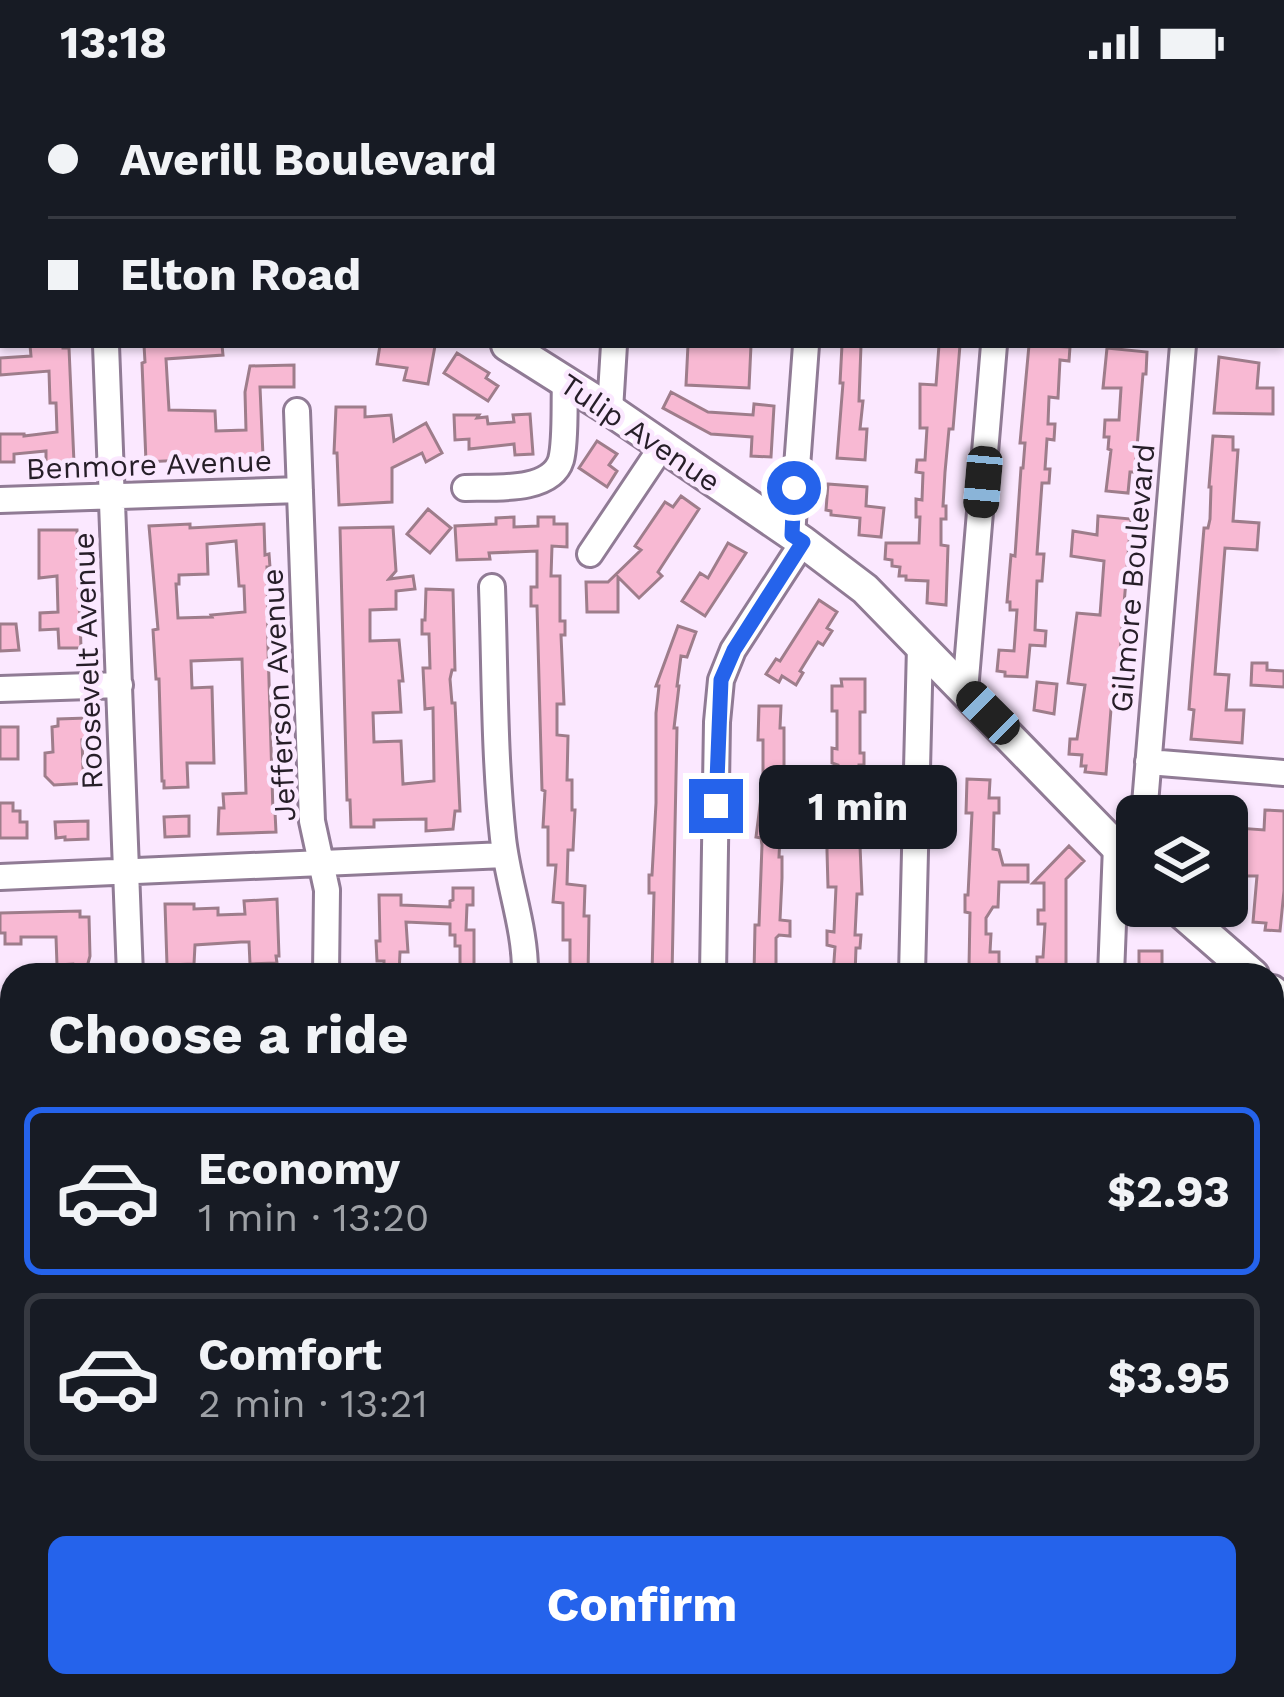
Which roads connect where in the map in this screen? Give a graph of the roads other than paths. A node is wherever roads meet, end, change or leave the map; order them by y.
1 (106, 348) edge
2 (512, 348) edge
3 (614, 348) edge
4 (806, 348) edge
5 (994, 348) edge
6 (1183, 348) edge
7 (566, 383) junction
8 (610, 410) junction
9 (297, 411) dead end
10 (662, 448) junction
11 (465, 488) dead end
12 (300, 490) junction
13 (112, 496) junction
14 (0, 500) edge
15 (797, 539) junction
16 (590, 554) dead end
17 (492, 587) dead end
18 (920, 646) junction
19 (120, 686) junction
20 (0, 689) edge
21 (965, 691) junction
22 (1148, 762) junction
23 (1284, 773) edge
24 (1146, 795) edge
25 (1116, 847) edge
26 (505, 855) junction
27 (322, 864) junction
28 (127, 872) junction
29 (0, 877) edge
30 (1117, 927) edge
31 (1198, 927) edge
32 (130, 963) edge
33 (326, 963) edge
34 (525, 963) edge
35 (713, 963) edge
36 (912, 963) edge
37 (1113, 963) edge
38 (1238, 963) edge

1 - 13 street, Roosevelt Avenue
2 - 7 main road, Tulip Avenue
3 - 8 street
4 - 15 street
5 - 21 street
6 - 22 street, Gilmore Boulevard
7 - 8 main road, Tulip Avenue
7 - 11 street
8 - 10 main road, Tulip Avenue
9 - 12 street, Jefferson Avenue
10 - 15 main road, Tulip Avenue
10 - 16 street
12 - 13 street, Benmore Avenue
12 - 27 street, Jefferson Avenue
13 - 14 street, Benmore Avenue
13 - 19 street, Roosevelt Avenue
15 - 18 main road, Tulip Avenue
15 - 35 street
17 - 26 street
18 - 21 main road, Tulip Avenue
18 - 36 street
19 - 20 street
19 - 28 street, Roosevelt Avenue
21 - 25 main road, Tulip Avenue
22 - 23 street
22 - 24 street, Gilmore Boulevard
26 - 27 street
26 - 34 street
27 - 28 street
27 - 33 street, Jefferson Avenue
28 - 29 street
28 - 32 street, Roosevelt Avenue
30 - 37 street
31 - 38 main road

